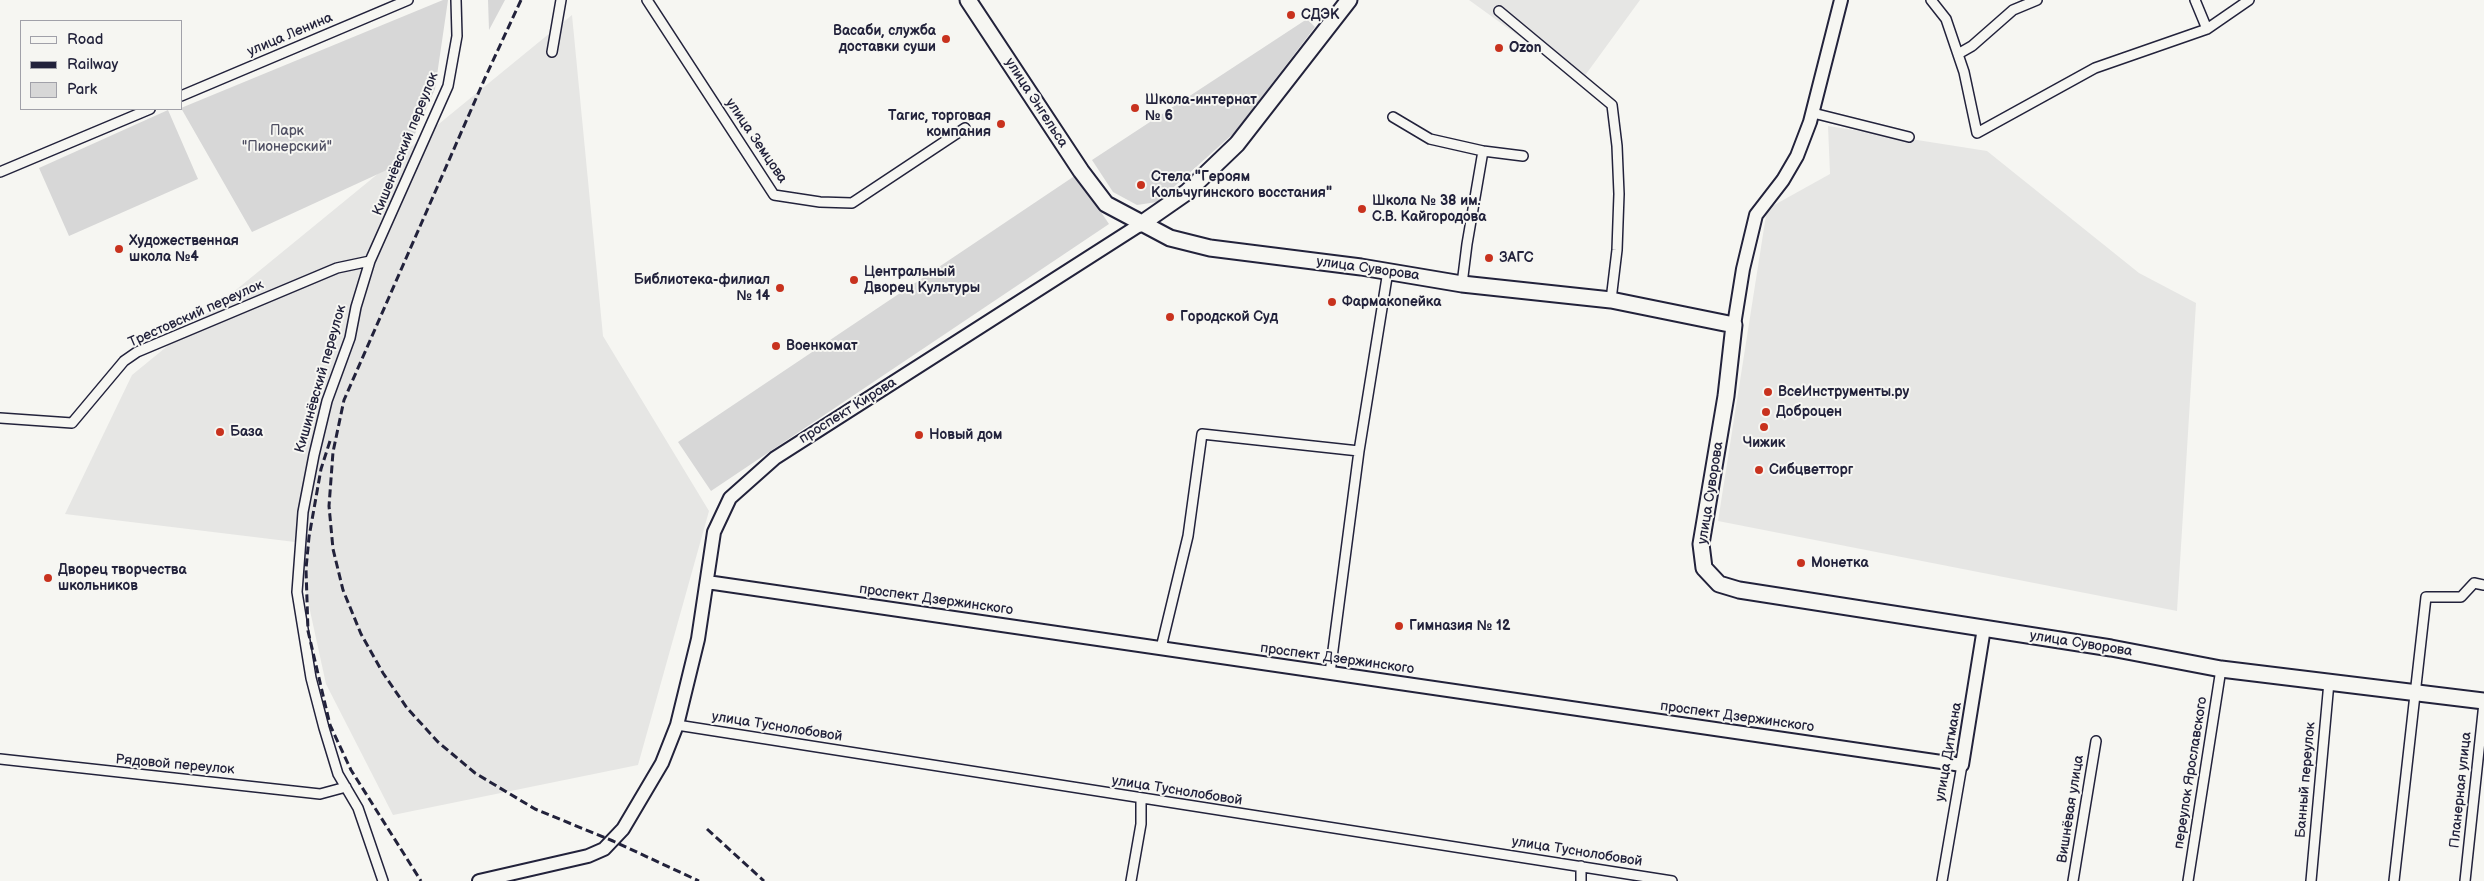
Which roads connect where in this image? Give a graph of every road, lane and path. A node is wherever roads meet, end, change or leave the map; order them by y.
1 (408, 0) edge
2 (456, 0) edge
3 (561, 0) edge
4 (647, 0) edge
5 (968, 0) edge
6 (1349, 0) edge
7 (1841, 0) edge
8 (1930, 0) edge
9 (2037, 0) edge
10 (2194, 0) edge
11 (2250, 0) edge
12 (1499, 11) dead end
13 (2207, 29) junction
14 (552, 52) dead end
15 (1958, 54) junction
16 (182, 96) edge
17 (148, 110) edge
18 (1812, 113) junction
19 (1393, 116) dead end
20 (966, 128) dead end
21 (1909, 137) dead end
22 (1483, 151) junction
23 (1523, 156) dead end
24 (0, 172) edge
25 (1106, 204) joint
26 (1141, 224) junction
27 (370, 262) junction
28 (1388, 271) junction
29 (1462, 284) junction
30 (1611, 300) junction
31 (1734, 325) junction
32 (0, 418) edge
33 (1359, 451) junction
34 (707, 582) junction
35 (2484, 585) edge
36 (1984, 628) junction
37 (1161, 648) junction
38 (2221, 669) junction
39 (1330, 673) junction
40 (2329, 682) junction
41 (2416, 692) junction
42 (2484, 702) edge
43 (677, 725) junction
44 (2096, 740) dead end
45 (0, 759) edge
46 (1962, 765) junction
47 (346, 787) junction
48 (1141, 799) junction
49 (1581, 866) junction
50 (383, 881) edge
51 (480, 881) edge
52 (1131, 881) edge
53 (1581, 881) edge
54 (1672, 881) edge
55 (1942, 881) edge
56 (2074, 881) edge
57 (2188, 881) edge
58 (2311, 881) edge
59 (2394, 881) edge
60 (2465, 881) edge

1 - 16 street, улица Ленина
2 - 27 street, Кишенёвский переулок
3 - 14 street
4 - 20 street, улица Земцова
5 - 25 main road, улица Энгельса
6 - 26 main road, проспект Кирова
7 - 18 street
8 - 15 street
9 - 15 street
10 - 13 street
11 - 13 street
12 - 30 street
13 - 15 street
17 - 24 street
18 - 21 street
18 - 31 street
19 - 22 street
22 - 23 street
22 - 29 street
25 - 26 main road, улица Суворова
26 - 28 main road, улица Суворова
26 - 34 street, проспект Кирова
27 - 32 street, Трестовский переулок
27 - 47 street, Кишинёвский переулок
28 - 29 main road, улица Суворова
28 - 33 street
29 - 30 main road, улица Суворова
30 - 31 main road, улица Суворова
31 - 36 main road, улица Суворова
33 - 37 street
33 - 39 street
34 - 37 street, проспект Дзержинского
34 - 43 street, проспект Кирова
35 - 41 street
36 - 38 main road, улица Суворова
36 - 46 street, улица Дитмана
37 - 39 street, проспект Дзержинского
38 - 40 main road, улица Суворова
38 - 57 street, переулок Ярославского
39 - 46 street, проспект Дзержинского
40 - 41 main road, улица Суворова
40 - 58 street, Банный переулок
41 - 42 main road, улица Суворова
41 - 59 street
42 - 60 street, Планерная улица
43 - 48 street, улица Туснолобовой
43 - 51 street, проспект Кирова
44 - 56 street, Вишнёвая улица
45 - 47 street, Рядовой переулок
46 - 55 street, улица Дитмана
47 - 50 street, Кишинёвский переулок
48 - 49 street, улица Туснолобовой
48 - 52 street
49 - 53 street
49 - 54 street, улица Туснолобовой

